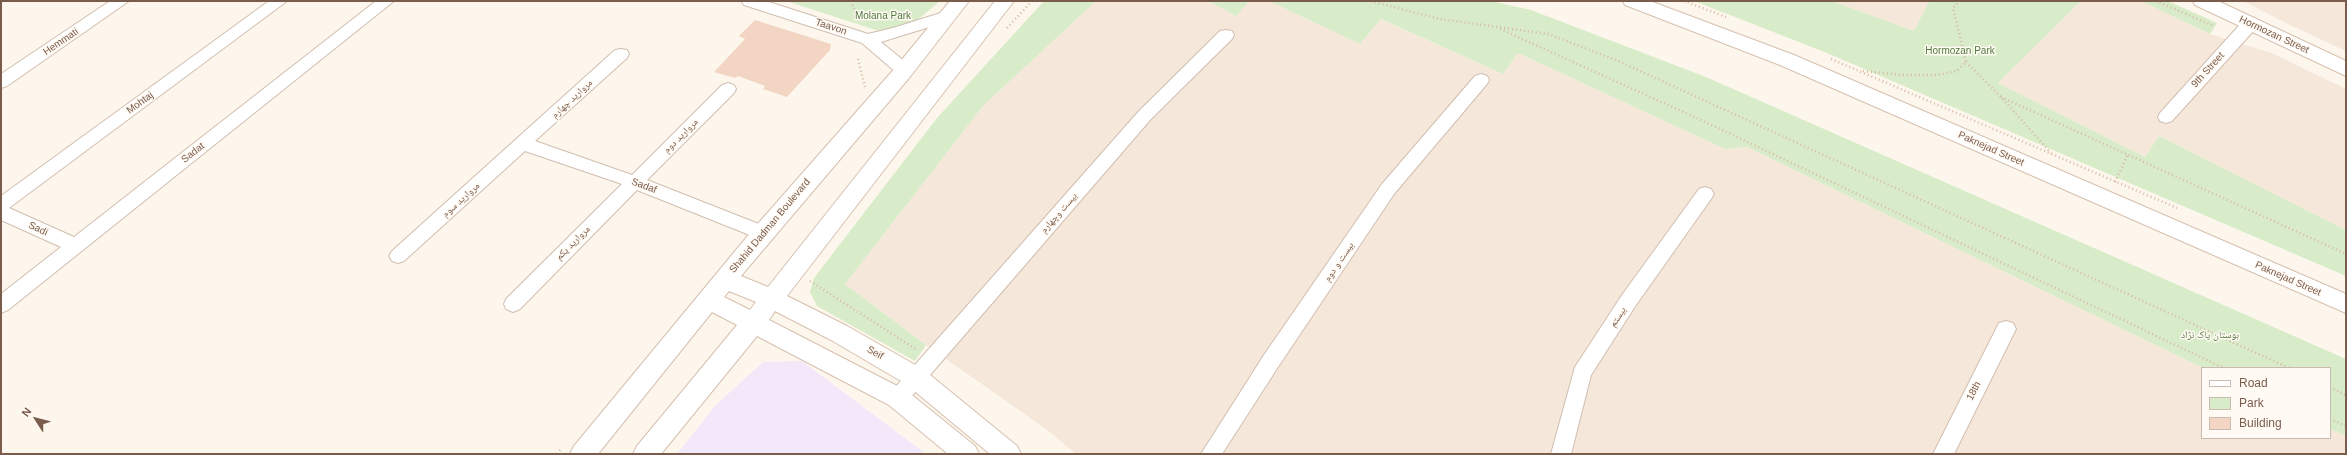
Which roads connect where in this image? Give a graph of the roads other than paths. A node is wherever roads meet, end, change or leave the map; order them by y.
1 (121, 1) edge
2 (279, 1) edge
3 (386, 1) edge
4 (748, 1) edge
5 (1005, 1) edge
6 (1632, 1) edge
7 (2202, 1) edge
8 (953, 8) edge
9 (2245, 29) junction
10 (864, 32) junction
11 (1226, 35) dead end
12 (621, 54) dead end
13 (2346, 69) edge
14 (904, 70) junction
15 (1481, 80) dead end
16 (1, 82) edge
17 (728, 89) dead end
18 (2166, 117) dead end
19 (524, 144) junction
20 (634, 182) junction
21 (1704, 194) dead end
22 (1, 205) edge
23 (1, 212) edge
24 (763, 233) junction
25 (75, 246) junction
26 (398, 256) dead end
27 (726, 280) junction
28 (772, 299) junction
29 (710, 300) junction
30 (513, 304) dead end
31 (2346, 304) edge
32 (1, 305) edge
33 (754, 322) junction
34 (2006, 329) dead end
35 (915, 377) junction
36 (898, 398) junction
37 (583, 454) edge
38 (646, 454) edge
39 (966, 454) edge
40 (1008, 454) edge
41 (1211, 454) edge
42 (1561, 454) edge
43 (1943, 454) edge

1 - 16 street, Hemmati
2 - 22 street, Mohtaj
3 - 25 street, Sadat
4 - 10 street, Taavon
5 - 28 main road
6 - 31 main road, Paknejad Street
7 - 9 main road, Hormozan Street
8 - 10 street
8 - 14 main road, Shahid Dadman Boulevard
9 - 13 main road, Hormozan Street
9 - 18 street, 9th Street
10 - 14 street, Taavon
11 - 35 street, بیست وچهارم
12 - 19 street, مروارید چهارم
14 - 24 main road, Shahid Dadman Boulevard
15 - 41 street, بیست و دوم
17 - 20 street, مروارید دوم
19 - 20 street, Sadaf
19 - 26 street, مروارید سوم
20 - 24 street, Sadaf
20 - 30 street, مروارید یکم
21 - 42 street, بیستم
23 - 25 street, Sadi
24 - 27 main road, Shahid Dadman Boulevard
25 - 32 street, Sadat
27 - 28 main road, Seif
27 - 29 main road, Shahid Dadman Boulevard
28 - 33 main road
28 - 35 main road, Seif
29 - 33 main road
29 - 37 main road, Shahid Dadman Boulevard
33 - 36 main road
33 - 38 main road
34 - 43 street, 18th
35 - 36 street, بیست وچهارم
35 - 40 main road, Seif
36 - 39 main road

